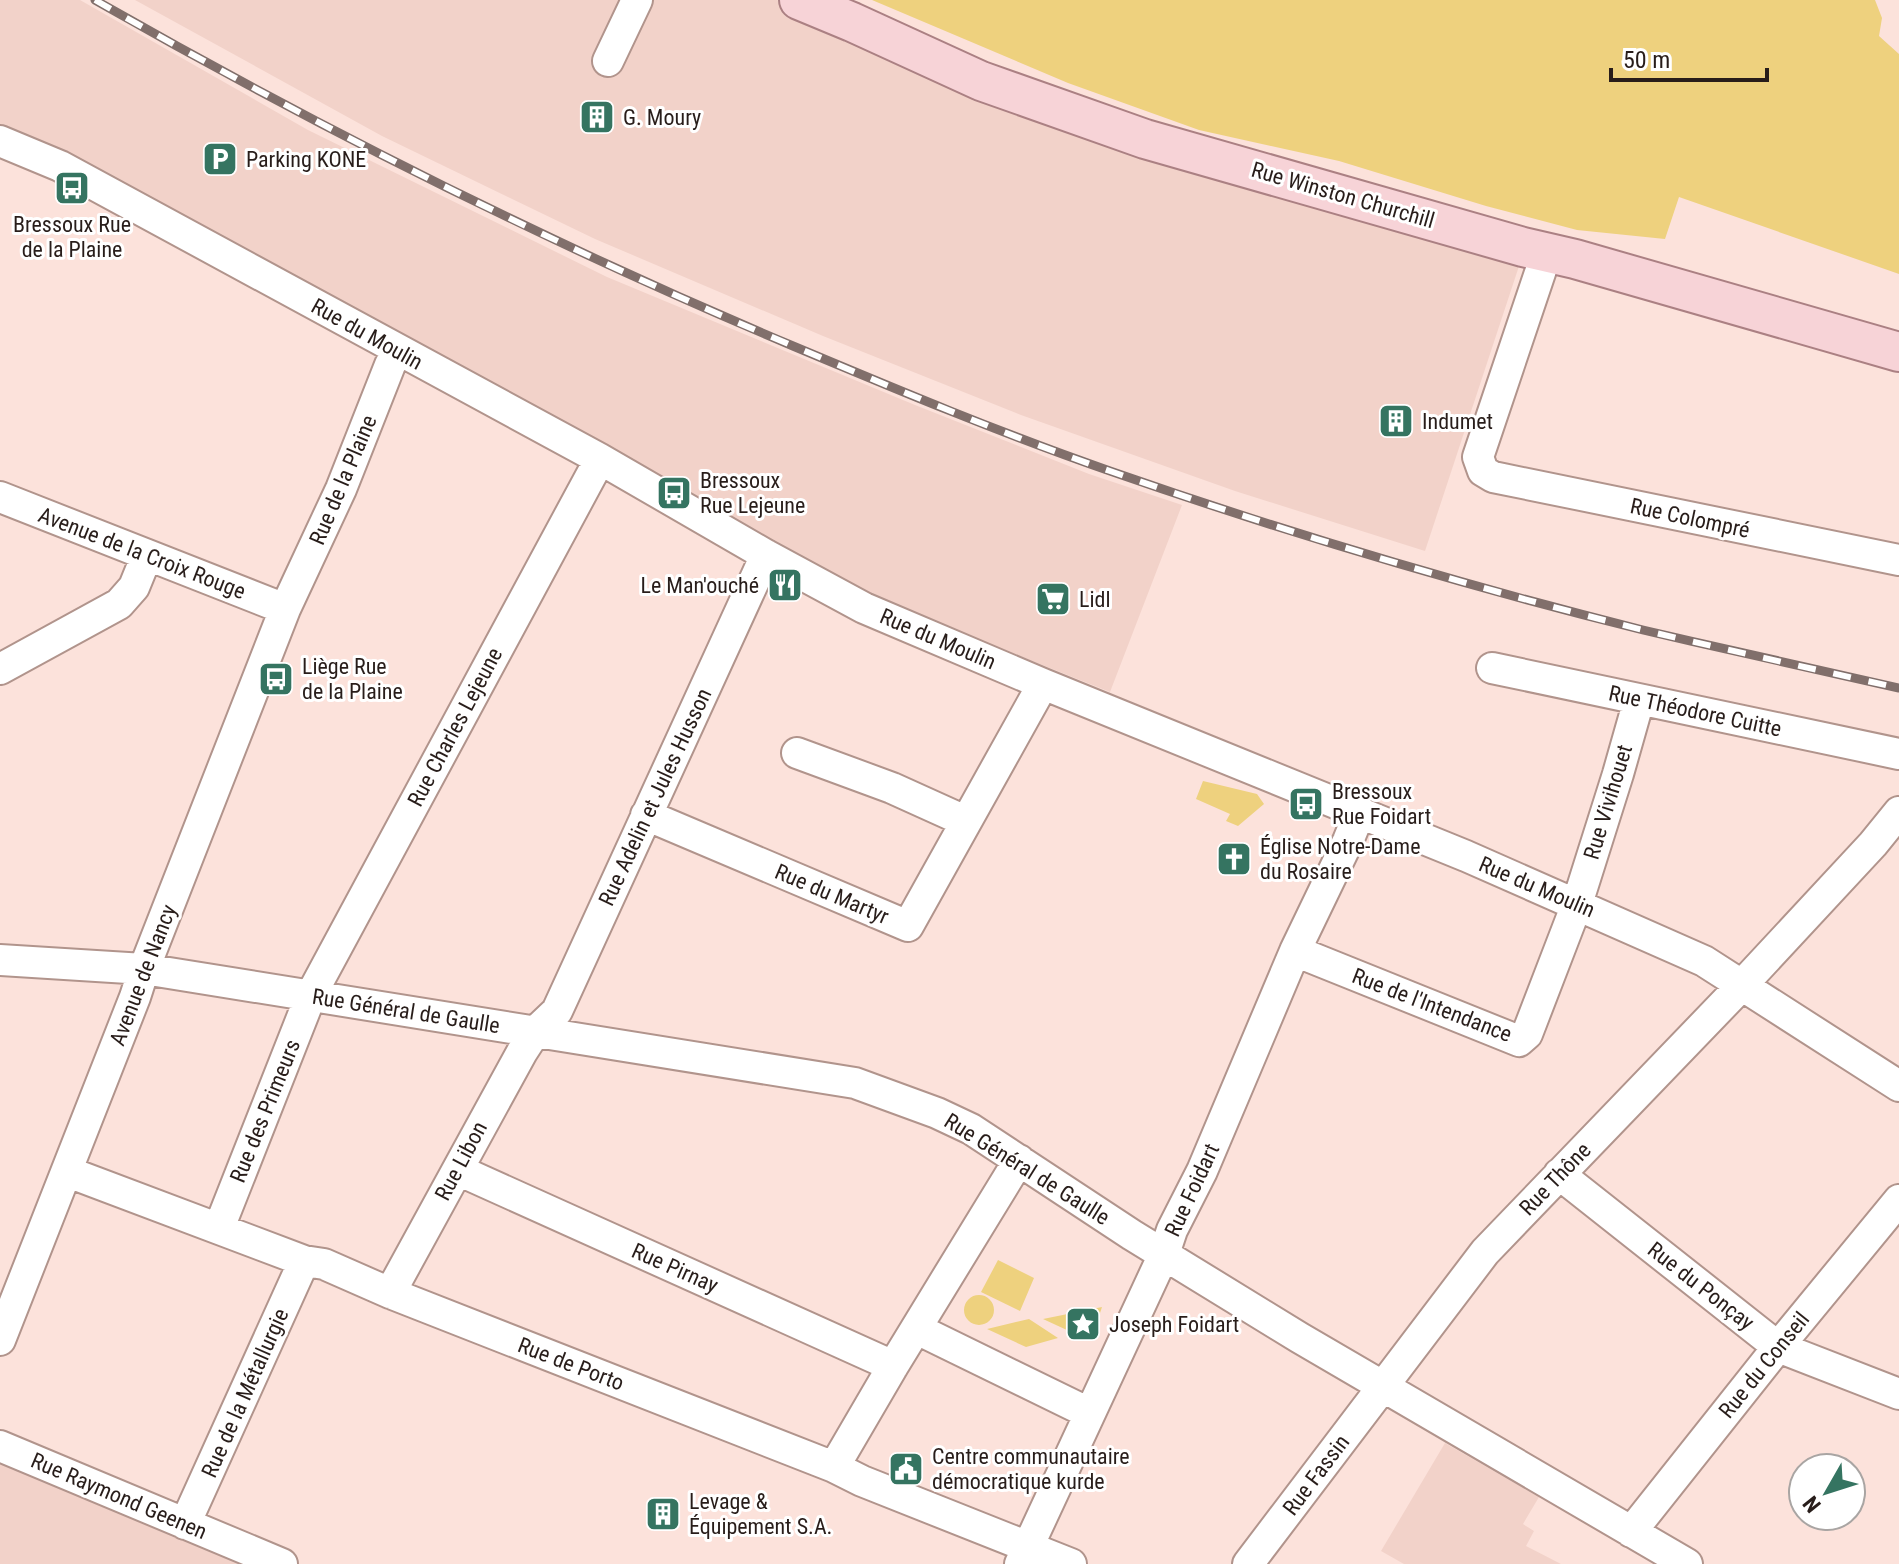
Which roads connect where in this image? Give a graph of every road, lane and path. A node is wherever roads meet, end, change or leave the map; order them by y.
1 (637, 0) edge
2 (799, 0) edge
3 (608, 61) dead end
4 (0, 141) edge
5 (1547, 252) junction
6 (398, 350) junction
7 (1899, 352) edge
8 (600, 459) junction
9 (0, 497) edge
10 (147, 555) junction
11 (766, 555) junction
12 (1899, 560) edge
13 (285, 609) junction
14 (1492, 668) dead end
15 (0, 669) edge
16 (1043, 684) junction
17 (1639, 700) junction
18 (797, 753) dead end
19 (1899, 754) edge
20 (1899, 812) edge
21 (1359, 814) junction
22 (646, 815) junction
23 (965, 821) junction
24 (1886, 849) edge
25 (1577, 904) junction
26 (1295, 951) junction
27 (0, 960) edge
28 (144, 969) junction
29 (1742, 985) junction
30 (311, 995) junction
31 (535, 1032) junction
32 (1899, 1086) edge
33 (1019, 1160) junction
34 (458, 1170) junction
35 (68, 1172) junction
36 (1559, 1174) junction
37 (1899, 1200) edge
38 (219, 1228) junction
39 (1164, 1254) junction
40 (304, 1261) junction
41 (390, 1293) junction
42 (3, 1322) edge
43 (917, 1329) junction
44 (1778, 1347) junction
45 (893, 1366) junction
46 (1383, 1386) junction
47 (1899, 1394) edge
48 (1089, 1413) junction
49 (0, 1446) edge
50 (834, 1467) junction
51 (185, 1524) junction
52 (1631, 1532) junction
53 (1024, 1556) edge
54 (282, 1564) edge
55 (1071, 1564) edge
56 (1248, 1564) edge
57 (1687, 1564) edge

1 - 3 street
2 - 5 main road, Rue Winston Churchill
4 - 6 street, Rue du Moulin
5 - 7 main road, Rue Winston Churchill
5 - 12 street, Rue Colompré
6 - 8 street, Rue du Moulin
6 - 13 street, Rue de la Plaine
8 - 11 street, Rue du Moulin
8 - 30 street, Rue Charles Lejeune
9 - 10 street, Avenue de la Croix Rouge
10 - 13 street, Avenue de la Croix Rouge
10 - 15 street
11 - 16 street, Rue du Moulin
11 - 22 street, Rue Adelin et Jules Husson
13 - 28 street, Avenue de Nancy
14 - 17 street, Rue Théodore Cuitte
16 - 21 street, Rue du Moulin
16 - 23 street, Rue du Martyr
17 - 19 street, Rue Théodore Cuitte
17 - 25 street, Rue Vivihouet
18 - 23 street
20 - 24 street, Rue Thône
21 - 25 street, Rue du Moulin
21 - 26 street, Rue Foidart
22 - 23 street, Rue du Martyr
22 - 31 street, Rue Adelin et Jules Husson
24 - 29 street, Rue Thône
25 - 26 street, Rue de l'Intendance
25 - 29 street, Rue du Moulin
26 - 39 street, Rue Foidart
27 - 28 street, Rue Général de Gaulle
28 - 30 street, Rue Général de Gaulle
28 - 35 street, Avenue de Nancy
29 - 32 street, Rue du Moulin
29 - 36 street, Rue Thône
30 - 31 street, Rue Général de Gaulle
30 - 38 street, Rue des Primeurs
31 - 33 street, Rue Général de Gaulle
31 - 34 street, Rue Libon
33 - 39 street, Rue Général de Gaulle
33 - 43 street
34 - 41 street, Rue Libon
34 - 45 street, Rue Pirnay
35 - 38 street, Rue de Porto
35 - 42 street, Avenue de Nancy
36 - 44 street, Rue du Ponçay
36 - 46 street, Rue Thône
37 - 44 street, Rue du Conseil
38 - 40 street, Rue de Porto
39 - 46 street, Rue Général de Gaulle
39 - 48 street, Rue Foidart
40 - 41 street, Rue de Porto
40 - 51 street, Rue de la Métallurgie
41 - 50 street, Rue de Porto
43 - 45 street
43 - 48 street
44 - 47 street, Rue du Ponçay
44 - 52 street, Rue du Conseil
45 - 50 street
46 - 52 street, Rue Général de Gaulle
46 - 56 street, Rue Fassin
48 - 53 street, Rue Foidart
49 - 51 street, Rue Raymond Geenen
50 - 53 street, Rue de Porto
51 - 54 street, Rue Raymond Geenen
52 - 57 street, Rue Général de Gaulle
53 - 55 street, Rue de Porto

